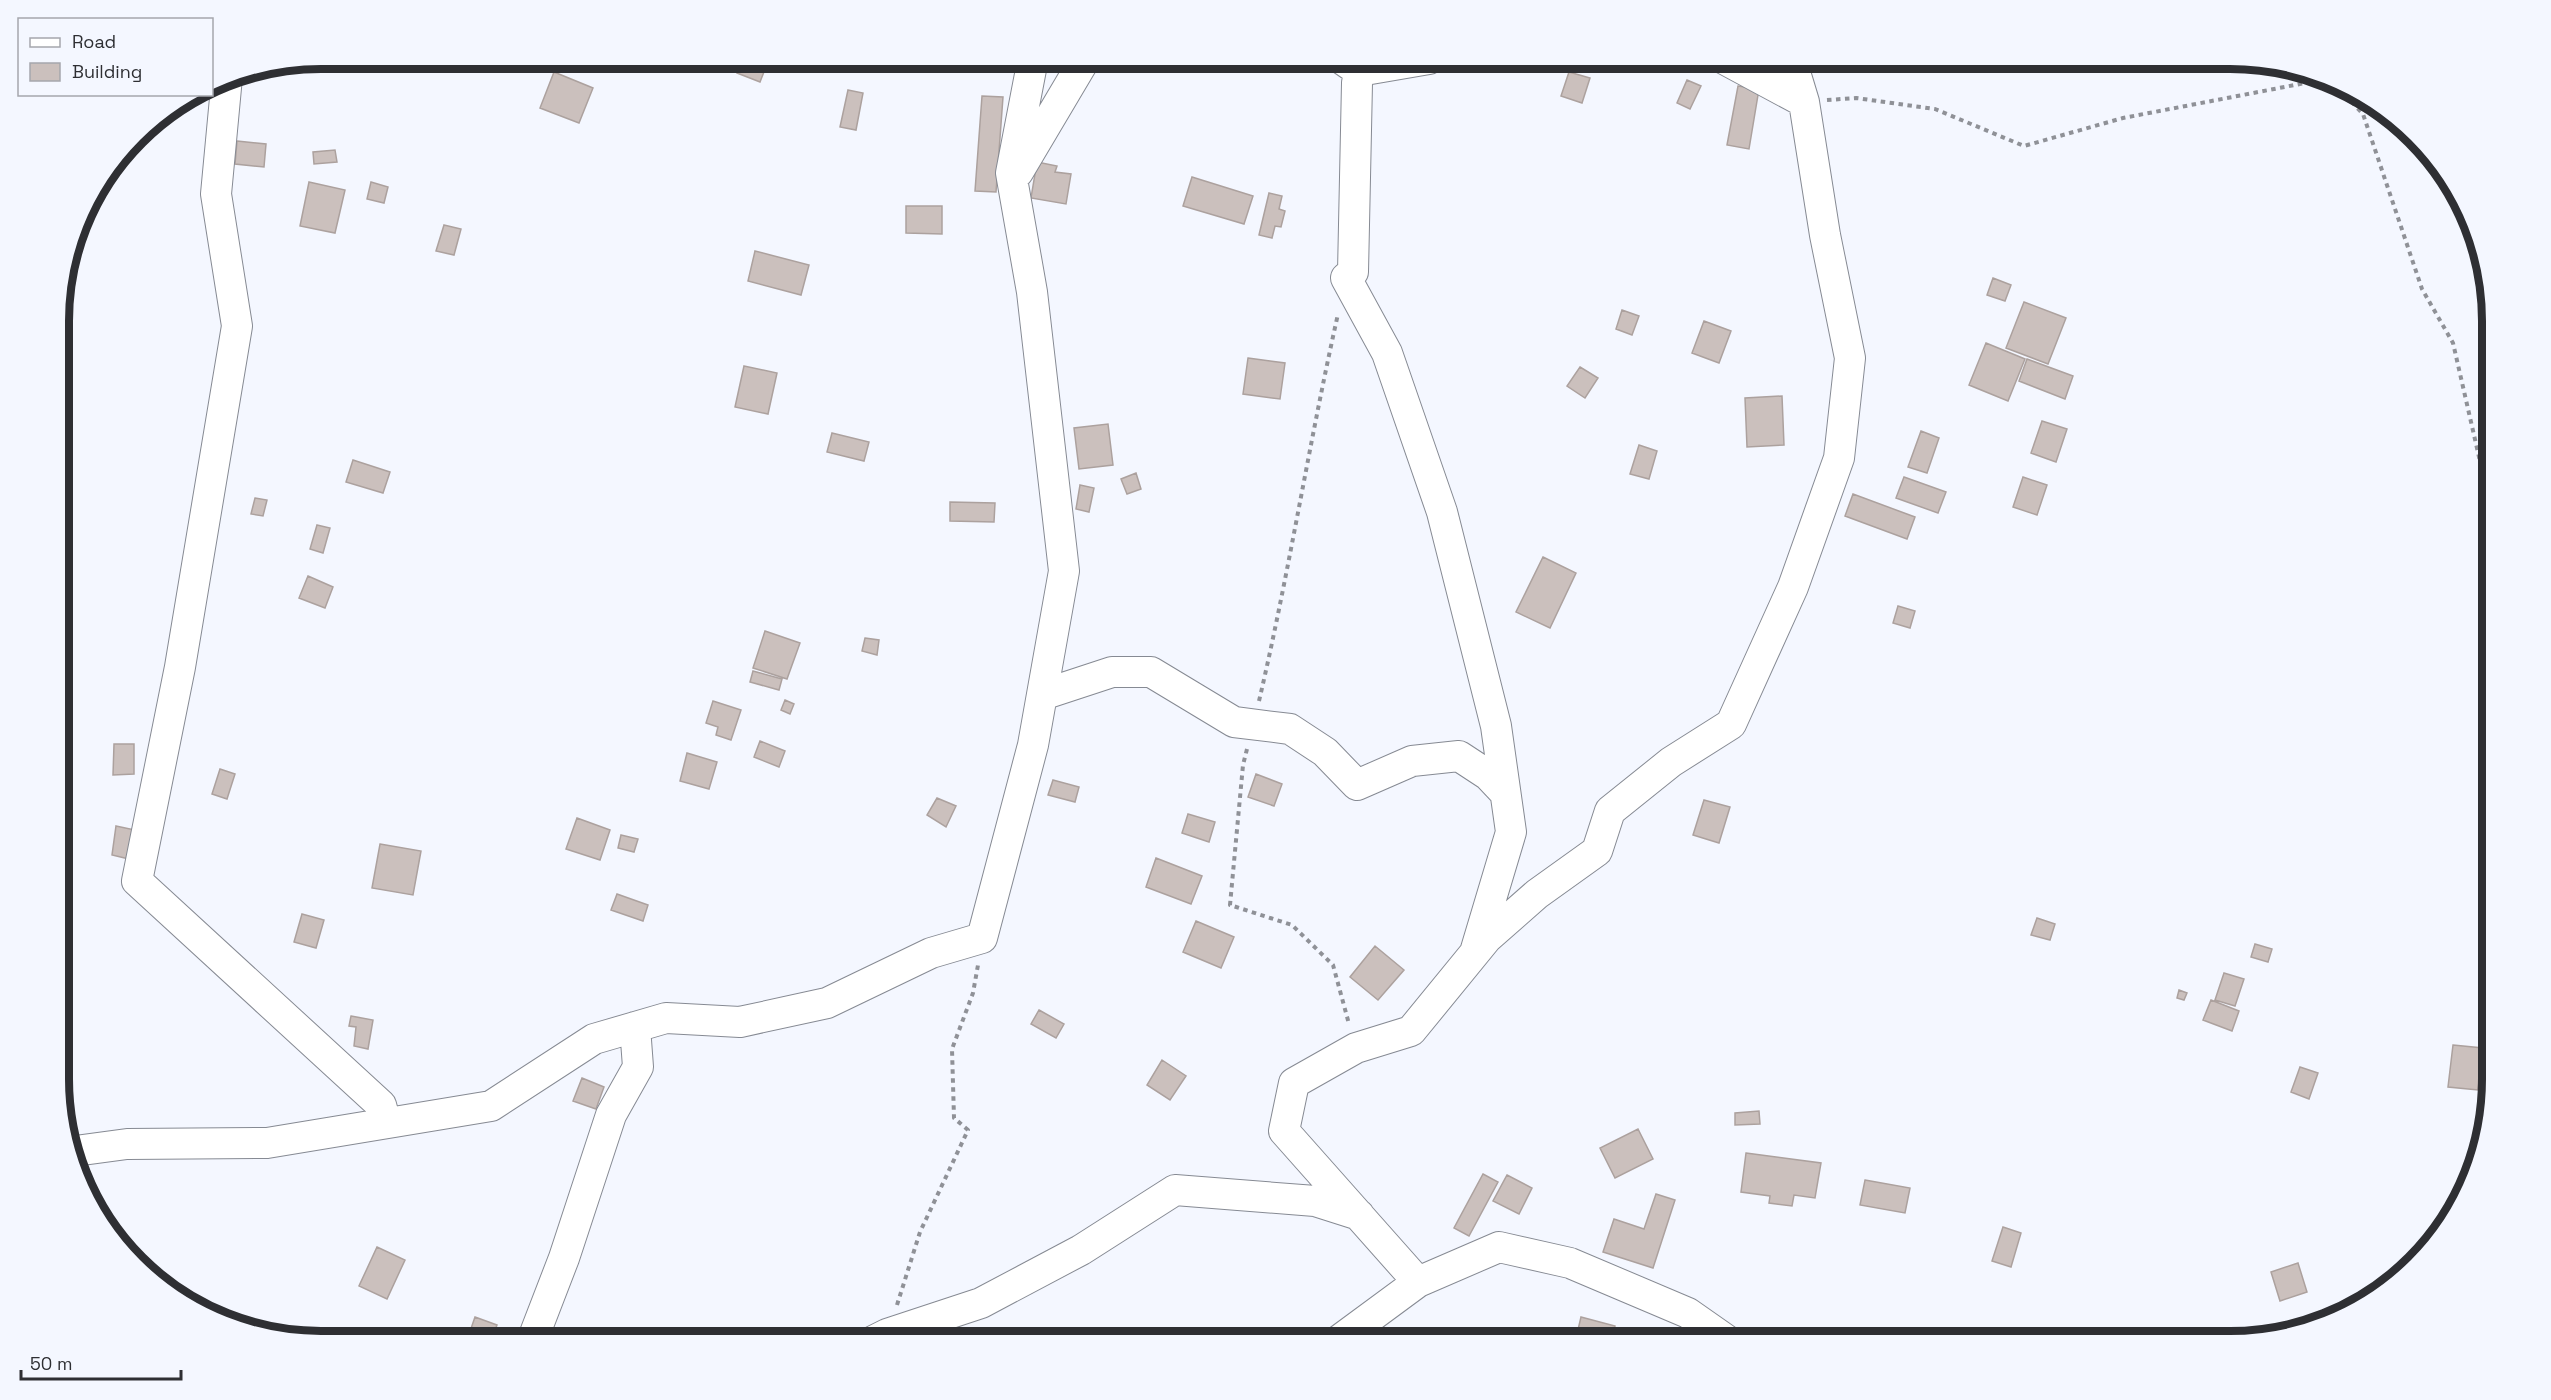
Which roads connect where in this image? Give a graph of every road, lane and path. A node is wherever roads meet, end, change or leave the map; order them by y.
1 (1031, 69) edge
2 (1079, 69) edge
3 (1354, 69) edge
4 (1744, 69) edge
5 (1783, 69) edge
6 (1794, 69) edge
7 (2311, 82) edge
8 (226, 88) edge
9 (2350, 100) edge
10 (1804, 102) junction
11 (1013, 181) junction
12 (1346, 278) junction
13 (2482, 470) edge
14 (1042, 694) junction
15 (1253, 725) junction
16 (1505, 794) junction
17 (982, 938) junction
18 (1476, 952) junction
19 (635, 1027) junction
20 (1356, 1048) junction
21 (386, 1123) junction
22 (79, 1150) edge
23 (1359, 1215) junction
24 (1418, 1282) junction
25 (535, 1331) edge
26 (885, 1331) edge
27 (904, 1331) edge
28 (1352, 1331) edge
29 (1714, 1331) edge

1 - 11 street
2 - 11 street
3 - 12 street
4 - 10 street
5 - 10 street
6 - 10 street
7 - 10 path
8 - 21 street
9 - 13 path
10 - 18 street
11 - 14 street
12 - 15 path
12 - 16 street
14 - 15 street
14 - 17 street
15 - 16 street
15 - 20 path
16 - 18 street
17 - 19 street
17 - 26 path
18 - 20 street
19 - 21 street
19 - 25 street
20 - 23 street
21 - 22 street
23 - 24 street
23 - 27 street
24 - 28 street
24 - 29 street

